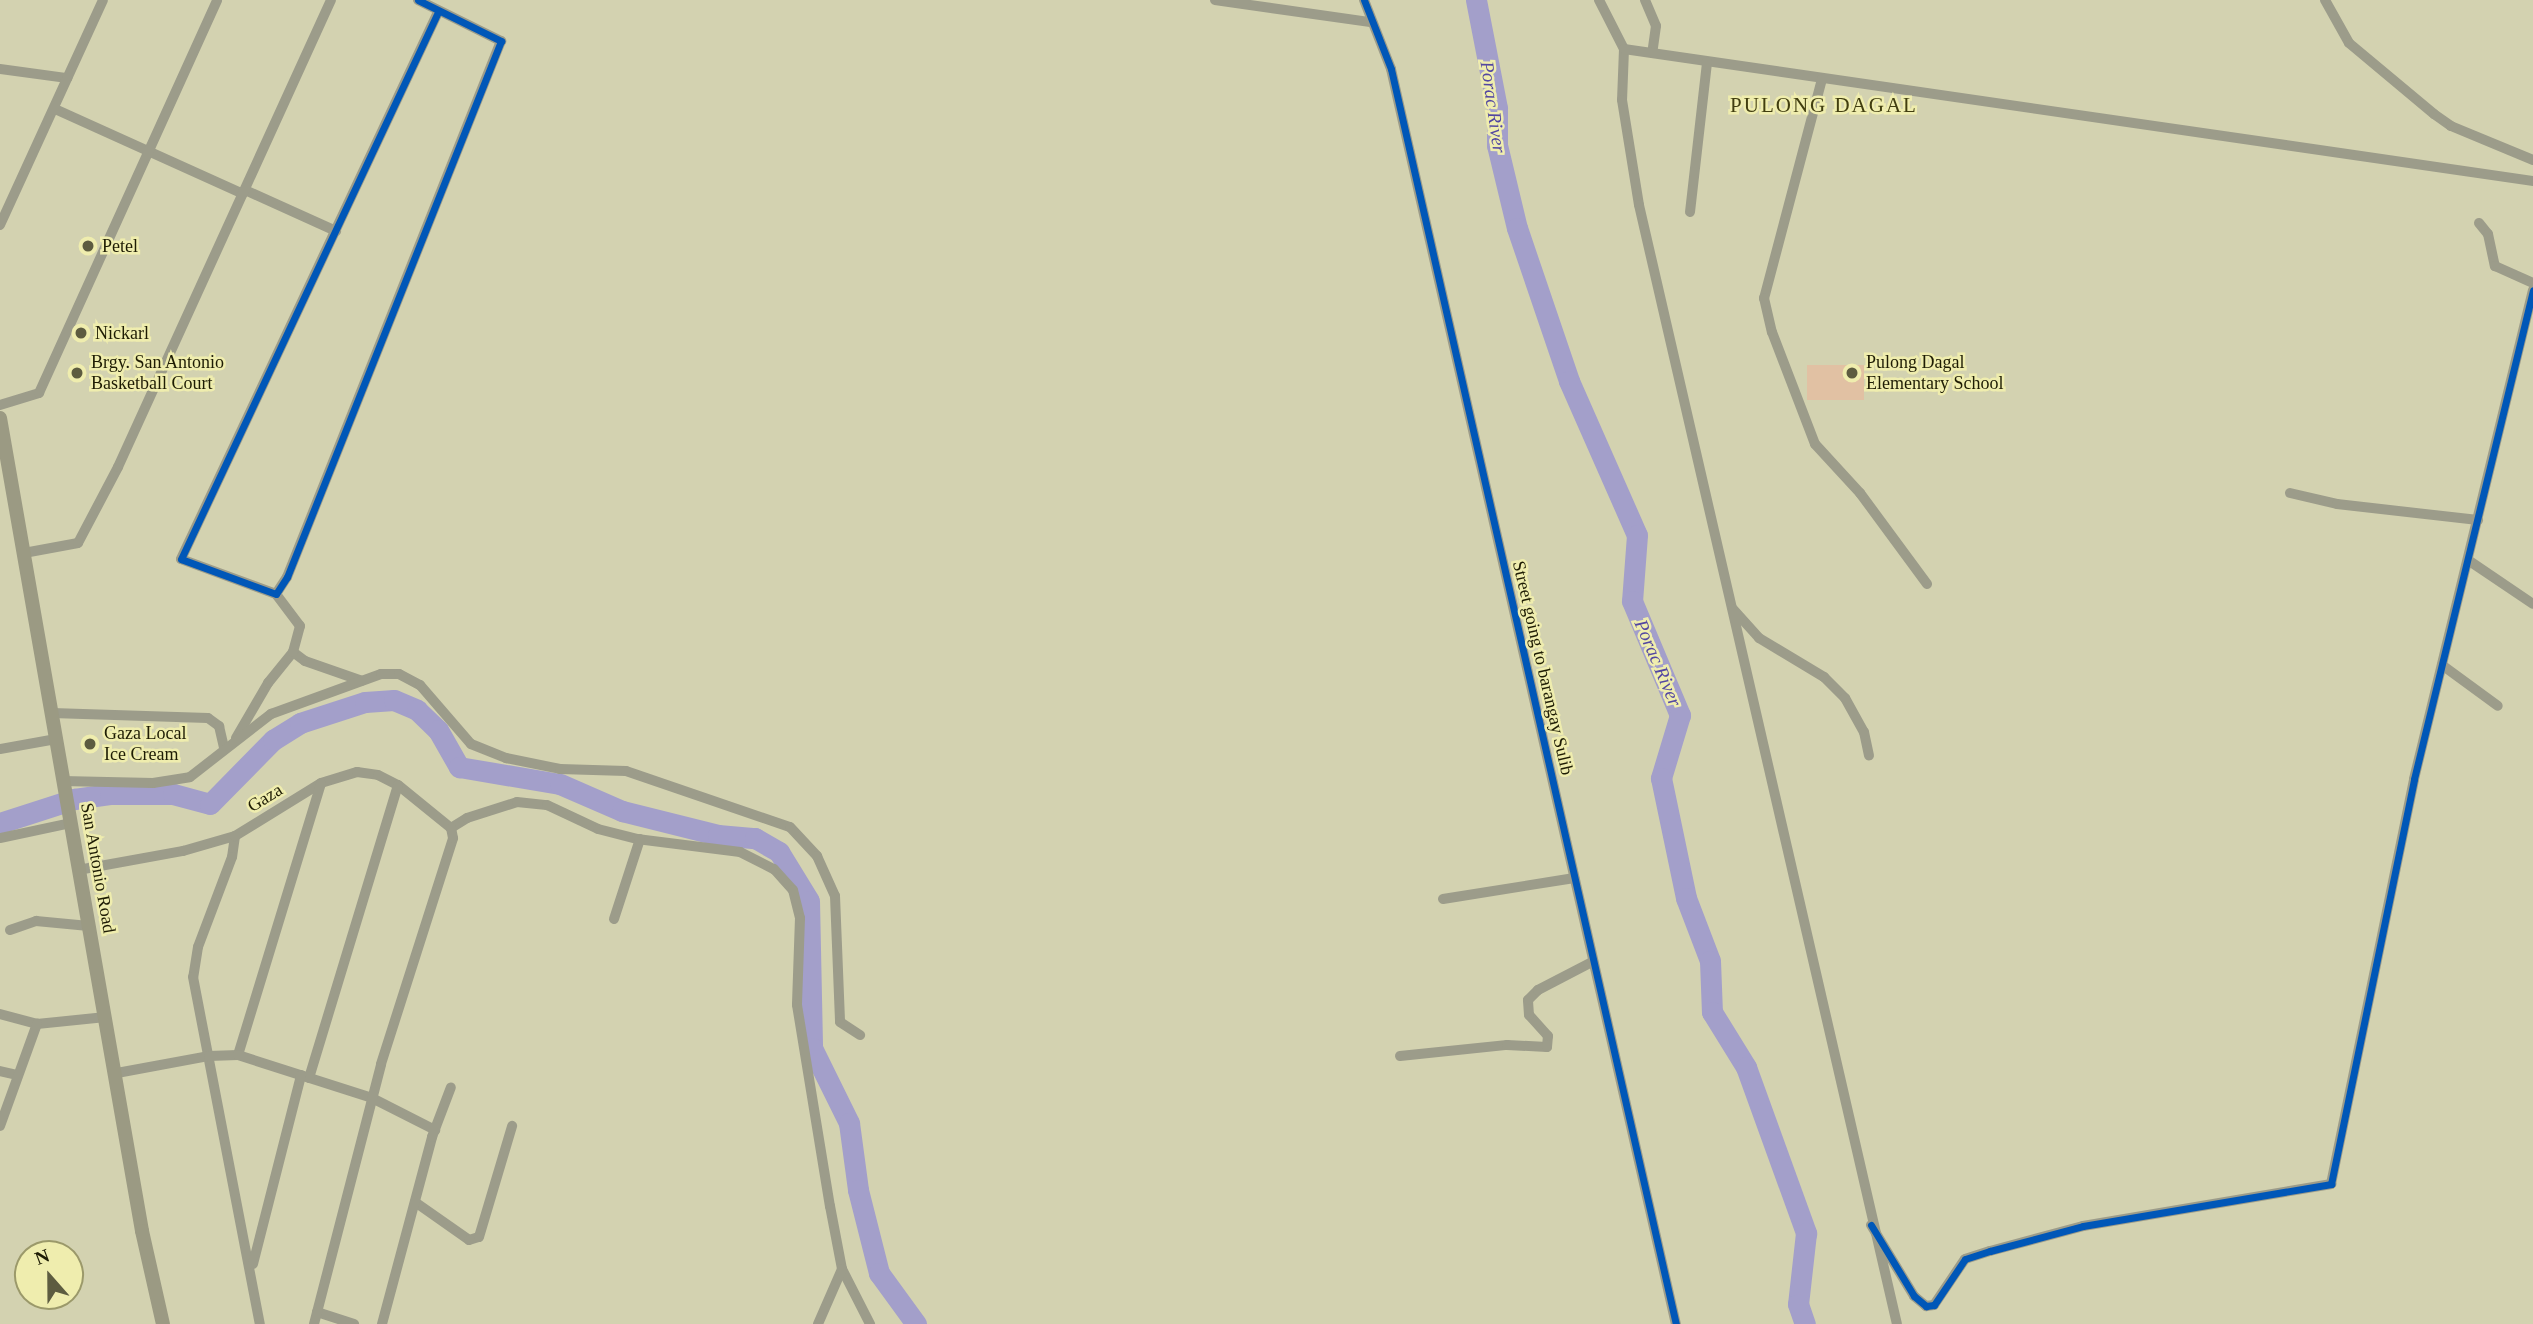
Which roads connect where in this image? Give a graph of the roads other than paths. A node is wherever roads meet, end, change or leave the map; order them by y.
1 (103, 0) edge
2 (217, 0) edge
3 (331, 0) edge
4 (418, 0) edge
5 (1215, 0) edge
6 (1364, 0) edge
7 (1600, 0) edge
8 (1645, 0) edge
9 (2325, 0) edge
10 (438, 12) junction
11 (1370, 22) junction
12 (1624, 49) junction
13 (1652, 53) junction
14 (1707, 62) junction
15 (0, 69) edge
16 (67, 78) junction
17 (1822, 79) junction
18 (55, 109) junction
19 (149, 150) junction
20 (2533, 160) edge
21 (2533, 181) edge
22 (244, 192) junction
23 (1690, 212) dead end
24 (2479, 223) dead end
25 (0, 225) edge
26 (336, 231) junction
27 (2533, 283) edge
28 (2533, 290) edge
29 (0, 405) edge
30 (0, 418) edge
31 (2290, 493) dead end
32 (2478, 520) junction
33 (24, 553) junction
34 (2468, 560) junction
35 (1927, 584) dead end
36 (276, 594) junction
37 (2533, 604) edge
38 (1730, 606) junction
39 (293, 652) junction
40 (2442, 665) junction
41 (362, 681) junction
42 (2498, 706) dead end
43 (52, 713) junction
44 (56, 739) junction
45 (236, 739) junction
46 (224, 747) junction
47 (0, 749) edge
48 (1869, 755) dead end
49 (321, 783) junction
50 (63, 784) junction
51 (398, 785) junction
52 (70, 818) junction
53 (451, 828) junction
54 (234, 836) junction
55 (0, 838) edge
56 (640, 839) junction
57 (78, 870) junction
58 (1574, 878) junction
59 (1443, 899) dead end
60 (614, 919) dead end
61 (89, 926) junction
62 (10, 930) dead end
63 (1592, 962) junction
64 (0, 1014) edge
65 (106, 1017) junction
66 (37, 1024) junction
67 (860, 1035) dead end
68 (238, 1055) junction
69 (209, 1056) junction
70 (1400, 1056) dead end
71 (0, 1071) edge
72 (117, 1073) junction
73 (17, 1075) junction
74 (305, 1076) junction
75 (451, 1087) dead end
76 (373, 1098) junction
77 (0, 1126) edge
78 (512, 1126) dead end
79 (435, 1130) junction
80 (415, 1202) junction
81 (1871, 1225) junction
82 (252, 1268) junction
83 (842, 1269) junction
84 (317, 1312) junction
85 (163, 1324) edge
86 (260, 1324) edge
87 (314, 1324) edge
88 (355, 1324) edge
89 (382, 1324) edge
90 (818, 1324) edge
91 (870, 1324) edge
92 (1676, 1324) edge
93 (1897, 1324) edge

1 - 16 street
2 - 19 street
3 - 22 street
4 - 10 street
5 - 11 street
6 - 11 street, Street going to barangay Sulib
7 - 12 street
8 - 13 street
9 - 20 street
10 - 26 street
10 - 36 street
11 - 58 street, Street going to barangay Sulib
12 - 13 street
12 - 38 street
13 - 14 street
14 - 17 street
14 - 23 street
15 - 16 street
16 - 18 street
17 - 21 street
17 - 35 street
18 - 19 street
18 - 25 street
19 - 22 street
19 - 29 street
22 - 26 street
22 - 33 street
24 - 27 street
26 - 36 street
28 - 32 street
30 - 33 street, San Antonio Road
31 - 32 street
32 - 34 street
33 - 43 street, San Antonio Road
34 - 37 street
34 - 40 street
36 - 39 street
38 - 48 street
38 - 81 street
39 - 41 street
39 - 45 street
40 - 42 street
40 - 81 street
41 - 45 street
41 - 67 street
43 - 44 street, San Antonio Road
43 - 46 street
44 - 47 street
44 - 50 street, San Antonio Road
45 - 46 street
46 - 50 street
49 - 51 street, Gaza
49 - 54 street, Gaza
49 - 68 street
50 - 52 street, San Antonio Road
51 - 53 street, Gaza
51 - 74 street
52 - 55 street
52 - 57 street, San Antonio Road
53 - 56 street
53 - 76 street
54 - 57 street, Gaza
54 - 69 street
56 - 60 street
56 - 83 street
57 - 61 street, San Antonio Road
58 - 59 street
58 - 63 street, Street going to barangay Sulib
61 - 62 street
61 - 65 street, San Antonio Road
63 - 70 street
63 - 92 street, Street going to barangay Sulib
64 - 66 street
65 - 66 street
65 - 72 street, San Antonio Road
66 - 73 street
68 - 69 street
68 - 74 street
69 - 72 street
69 - 82 street
71 - 73 street
72 - 85 street, San Antonio Road
73 - 77 street
74 - 76 street
74 - 82 street
75 - 79 street
76 - 79 street
76 - 84 street
78 - 80 street
79 - 80 street
80 - 89 street
81 - 93 street
82 - 86 street
83 - 90 street
83 - 91 street
84 - 87 street
84 - 88 street

